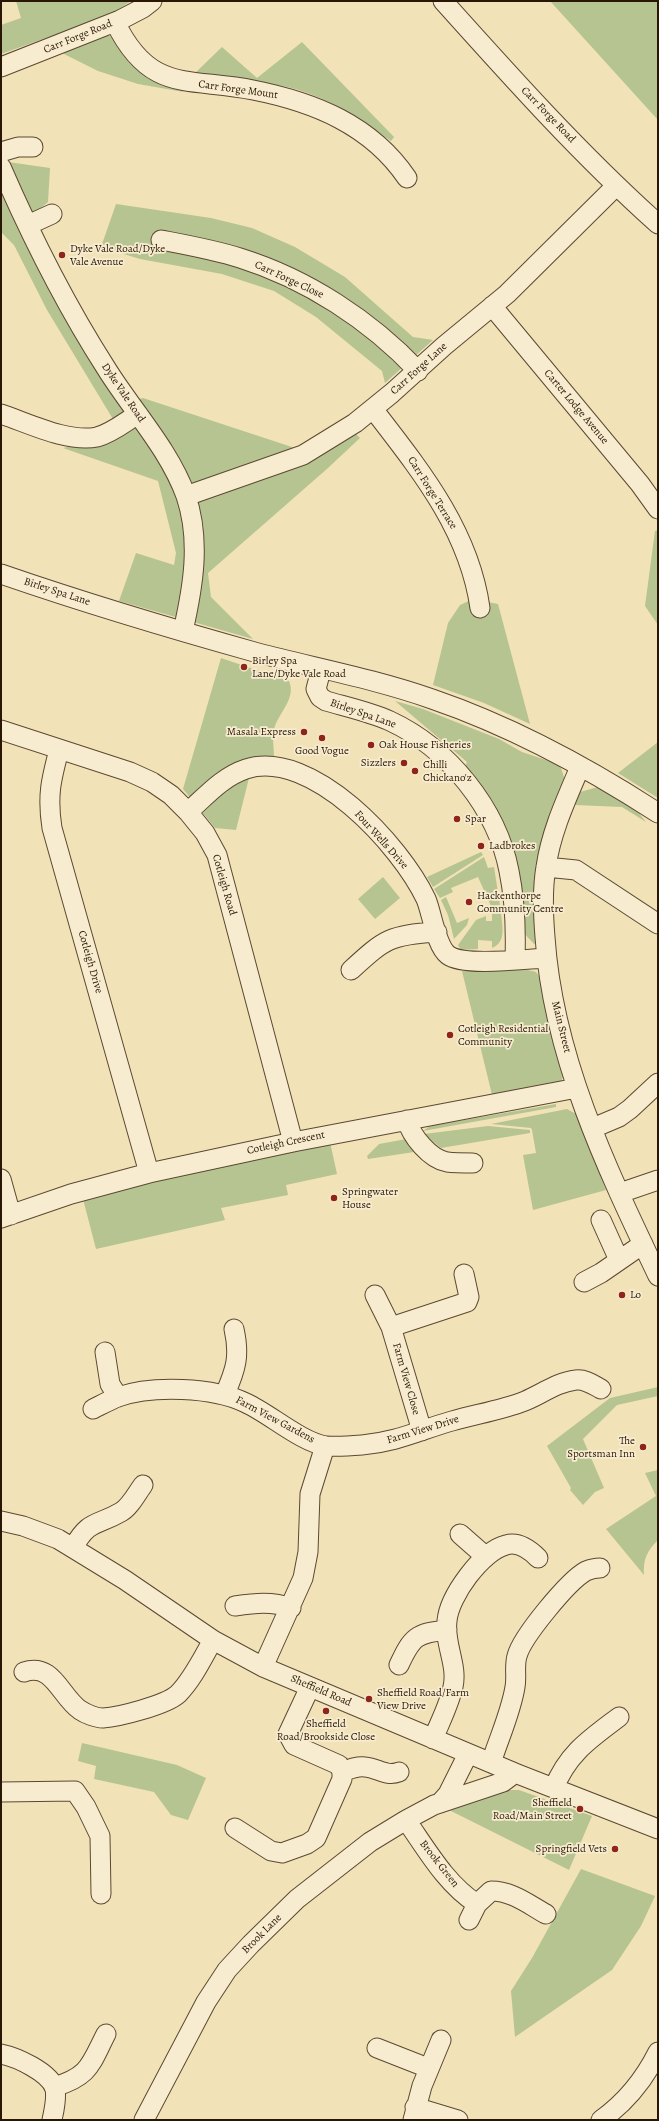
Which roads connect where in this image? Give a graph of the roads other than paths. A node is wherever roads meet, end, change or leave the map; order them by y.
1 (152, 1) edge
2 (443, 1) edge
3 (115, 22) junction
4 (1, 67) edge
5 (33, 147) dead end
6 (1, 152) edge
7 (1, 167) edge
8 (407, 178) dead end
9 (616, 186) junction
10 (5, 188) edge
11 (52, 214) dead end
12 (658, 224) edge
13 (28, 226) junction
14 (160, 240) dead end
15 (492, 306) junction
16 (418, 371) junction
17 (373, 409) junction
18 (1, 414) edge
19 (138, 414) junction
20 (186, 496) junction
21 (658, 509) edge
22 (1, 574) edge
23 (480, 608) dead end
24 (183, 631) junction
25 (321, 670) junction
26 (1, 730) edge
27 (60, 750) junction
28 (580, 767) junction
29 (188, 812) junction
30 (658, 813) edge
31 (546, 867) junction
32 (658, 924) edge
33 (436, 932) junction
34 (546, 958) junction
35 (515, 959) junction
36 (351, 970) dead end
37 (658, 1083) edge
38 (577, 1088) junction
39 (406, 1120) junction
40 (593, 1128) junction
41 (293, 1142) junction
42 (472, 1163) dead end
43 (149, 1173) junction
44 (1, 1179) edge
45 (658, 1180) edge
46 (620, 1193) junction
47 (6, 1216) edge
48 (601, 1220) dead end
49 (643, 1244) junction
50 (618, 1260) junction
51 (464, 1274) dead end
52 (658, 1276) edge
53 (584, 1282) dead end
54 (375, 1296) dead end
55 (391, 1327) junction
56 (234, 1329) dead end
57 (105, 1352) dead end
58 (600, 1389) dead end
59 (225, 1394) junction
60 (118, 1397) junction
61 (93, 1409) dead end
62 (422, 1431) junction
63 (325, 1446) junction
64 (143, 1485) dead end
65 (1, 1521) edge
66 (460, 1534) dead end
67 (73, 1548) junction
68 (491, 1552) junction
69 (538, 1558) dead end
70 (600, 1568) dead end
71 (235, 1606) dead end
72 (291, 1608) junction
73 (447, 1630) junction
74 (213, 1640) junction
75 (398, 1665) dead end
76 (263, 1667) junction
77 (24, 1672) dead end
78 (310, 1687) junction
79 (619, 1717) dead end
80 (433, 1739) junction
81 (468, 1754) junction
82 (491, 1763) junction
83 (342, 1772) junction
84 (399, 1772) dead end
85 (515, 1773) junction
86 (554, 1788) junction
87 (1, 1792) edge
88 (440, 1803) junction
89 (406, 1820) junction
90 (235, 1828) dead end
91 (658, 1829) edge
92 (101, 1894) dead end
93 (546, 1914) dead end
94 (106, 2034) dead end
95 (441, 2040) dead end
96 (377, 2048) dead end
97 (658, 2052) edge
98 (1, 2054) edge
99 (428, 2068) junction
100 (54, 2087) junction
101 (414, 2113) edge
102 (52, 2120) edge
103 (144, 2120) edge
104 (458, 2120) edge
105 (603, 2120) edge

1 - 3 street, Carr Forge Road
2 - 9 street, Carr Forge Road
3 - 4 street, Carr Forge Road
3 - 8 street, Carr Forge Mount
5 - 6 street
7 - 10 street, Dyke Vale Road
9 - 12 street, Carr Forge Road
9 - 15 street, Carr Forge Lane
10 - 13 street, Dyke Vale Road
11 - 13 street
13 - 19 street, Dyke Vale Road
14 - 16 street, Carr Forge Close
15 - 16 street, Carr Forge Lane
15 - 21 street, Carter Lodge Avenue
16 - 17 street, Carr Forge Lane
17 - 20 street, Carr Forge Lane
17 - 23 street, Carr Forge Terrace
18 - 19 street
19 - 20 street, Dyke Vale Road
20 - 24 street, Dyke Vale Road
22 - 24 street, Birley Spa Lane
24 - 25 street, Birley Spa Lane
25 - 28 street, Birley Spa Lane
25 - 35 street, Birley Spa Lane
26 - 27 street, Cotleigh Road
27 - 29 street, Cotleigh Road
27 - 43 street, Cotleigh Drive
28 - 30 street, Birley Spa Lane
28 - 31 street, Main Street
29 - 33 street, Four Wells Drive
29 - 41 street, Cotleigh Road
31 - 32 street
31 - 34 street, Main Street
33 - 35 street, Four Wells Drive
33 - 36 street
34 - 35 street, Four Wells Drive
34 - 38 street, Main Street
37 - 40 street
38 - 39 street, Cotleigh Crescent
38 - 40 street, Main Street
39 - 41 street, Cotleigh Crescent
39 - 42 street
40 - 46 street, Main Street
41 - 43 street, Cotleigh Crescent
43 - 47 street, Cotleigh Crescent
44 - 47 street
45 - 46 street
46 - 49 street, Main Street
48 - 50 street
49 - 50 street
49 - 52 street, Main Street
50 - 53 street
51 - 55 street
54 - 55 street, Farm View Close
55 - 62 street, Farm View Close
56 - 59 street, Farm View Gardens
57 - 60 street
58 - 62 street, Farm View Drive
59 - 60 street, Farm View Gardens
59 - 63 street, Farm View Gardens
60 - 61 street, Farm View Gardens
62 - 63 street, Farm View Drive
63 - 72 street
64 - 67 street
65 - 67 street, Sheffield Road
66 - 68 street
67 - 74 street, Sheffield Road
68 - 69 street
68 - 73 street
70 - 82 street
71 - 72 street
72 - 76 street
73 - 75 street
73 - 80 street
74 - 76 street, Sheffield Road
74 - 77 street
76 - 78 street, Sheffield Road
78 - 80 street, Sheffield Road
78 - 83 street
79 - 86 street
80 - 81 street, Sheffield Road
81 - 82 street, Sheffield Road
81 - 88 street, Brook Lane
82 - 85 street, Sheffield Road
83 - 84 street
83 - 90 street
85 - 86 street, Sheffield Road
85 - 88 street, Brook Lane
86 - 91 street, Sheffield Road
87 - 92 street
88 - 89 street, Brook Lane
89 - 93 street, Brook Green
89 - 103 street, Brook Lane
94 - 100 street
95 - 99 street
96 - 99 street
97 - 105 street
98 - 100 street
99 - 101 street
100 - 102 street
101 - 104 street

